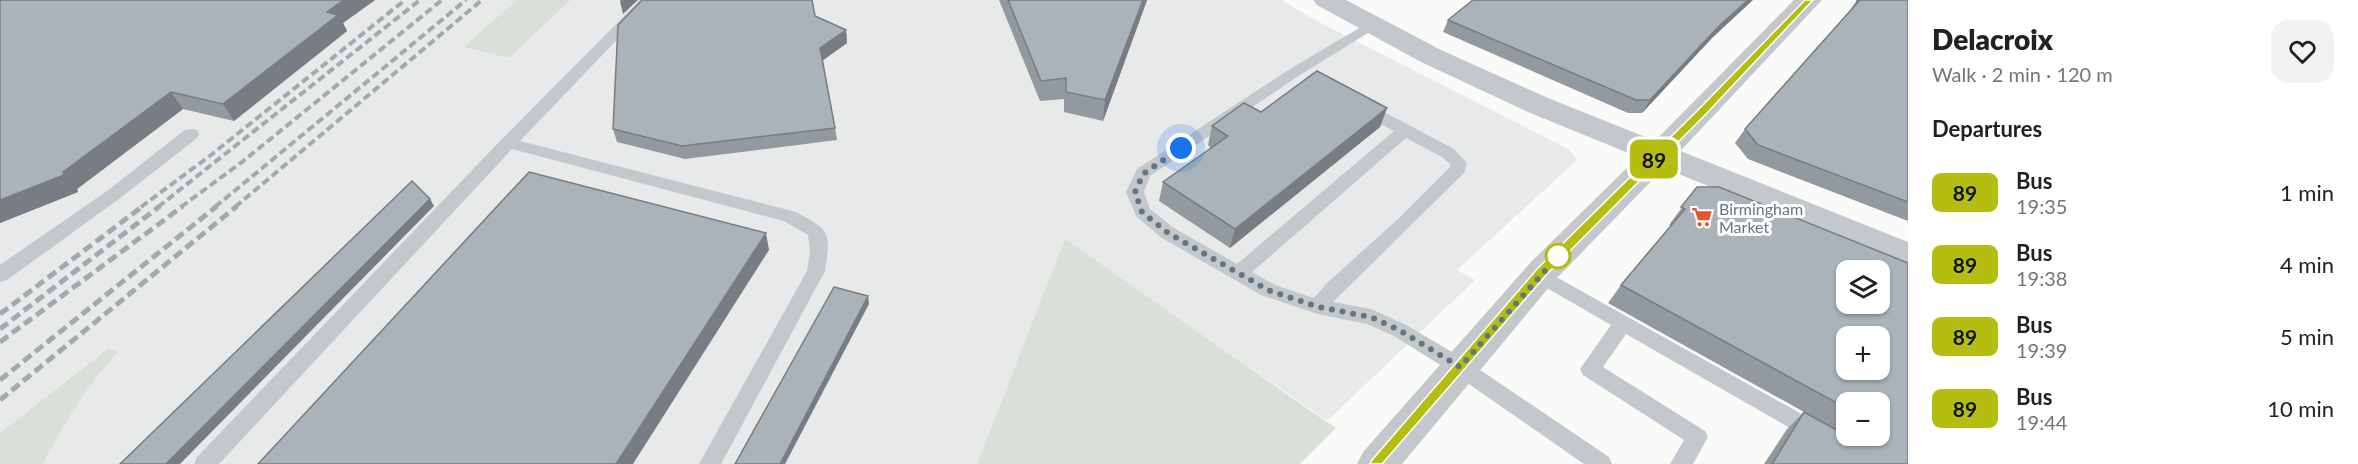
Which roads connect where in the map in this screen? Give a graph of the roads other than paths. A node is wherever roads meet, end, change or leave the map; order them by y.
1 (648, 0) edge
2 (1326, 0) edge
3 (1809, 0) edge
4 (1371, 26) junction
5 (1295, 72) junction
6 (1315, 82) edge
7 (1345, 98) edge
8 (1406, 130) junction
9 (191, 134) dead end
10 (508, 143) junction
11 (1660, 154) junction
12 (1908, 255) edge
13 (1238, 273) junction
14 (0, 275) edge
15 (1540, 275) junction
16 (1318, 307) junction
17 (1623, 323) junction
18 (1460, 367) junction
19 (1834, 442) edge
20 (205, 464) edge
21 (710, 464) edge
22 (1377, 464) edge
23 (1601, 464) edge
24 (1681, 464) edge

1 - 10 lane
2 - 4 street
3 - 11 street
4 - 5 lane
4 - 11 street
5 - 6 lane
5 - 13 lane
7 - 8 lane
8 - 13 lane
8 - 16 lane
9 - 14 lane
10 - 20 lane
10 - 21 lane
11 - 12 street
11 - 15 street
13 - 16 lane
15 - 17 lane
15 - 18 street
16 - 18 lane
17 - 19 lane
17 - 24 lane
18 - 22 street
18 - 23 lane

